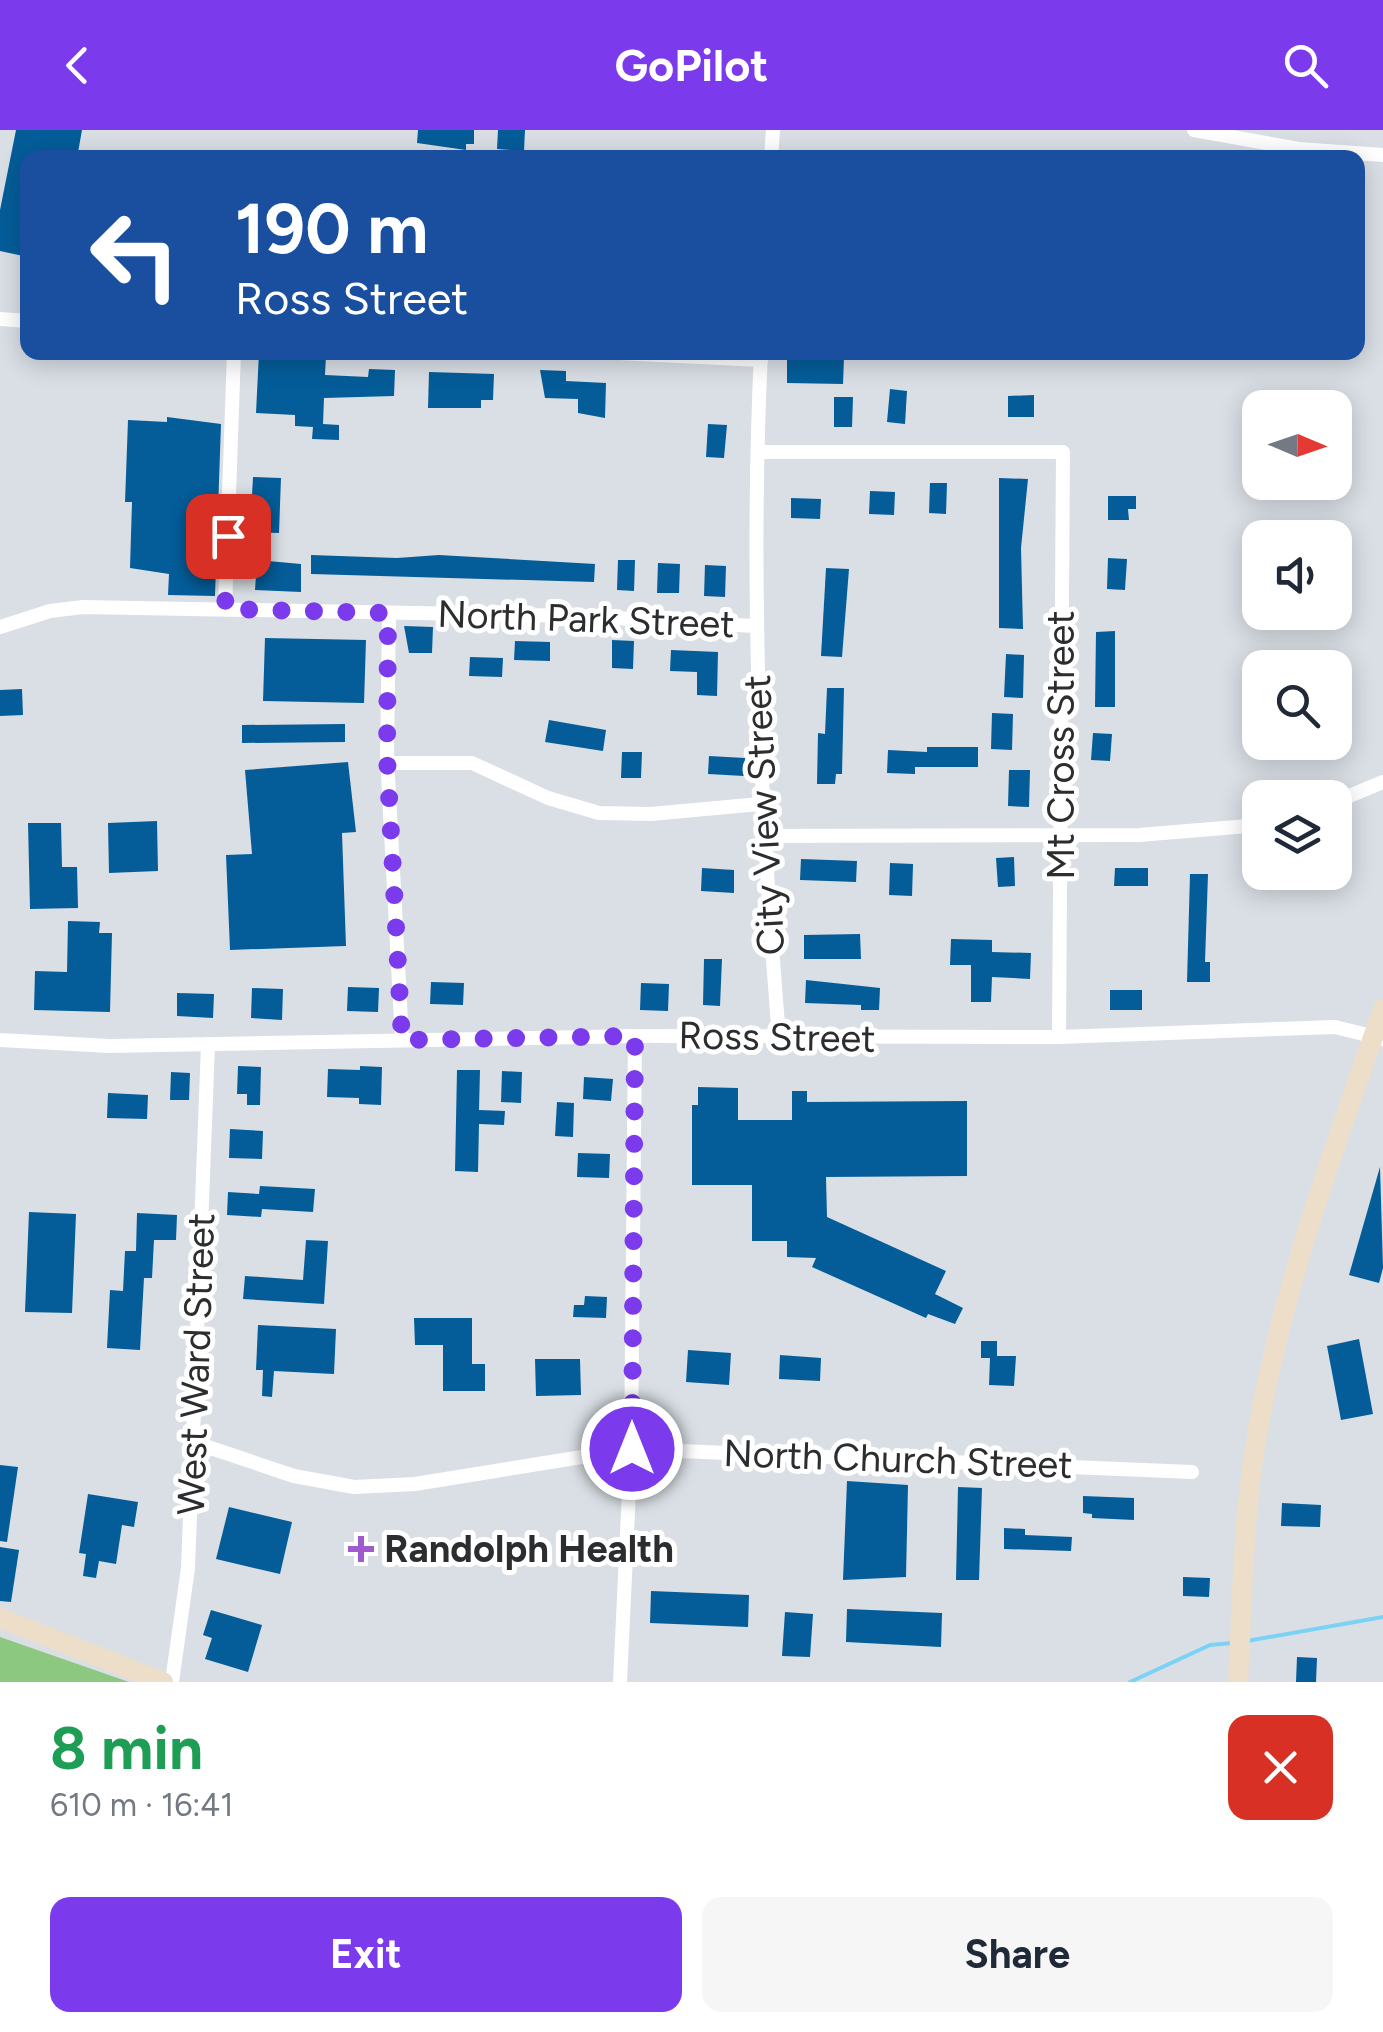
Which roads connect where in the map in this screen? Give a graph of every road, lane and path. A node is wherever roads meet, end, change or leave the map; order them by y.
1 (1194, 130) edge
2 (1322, 150) edge
3 (234, 360) edge
4 (761, 360) edge
5 (759, 452) junction
6 (225, 609) junction
7 (388, 613) junction
8 (754, 626) junction
9 (0, 627) edge
10 (388, 763) junction
11 (1383, 782) edge
12 (1352, 795) edge
13 (760, 804) junction
14 (1242, 826) edge
15 (1060, 834) junction
16 (762, 836) junction
17 (1383, 1009) edge
18 (635, 1036) junction
19 (779, 1037) junction
20 (1059, 1037) junction
21 (1379, 1037) edge
22 (0, 1040) edge
23 (402, 1040) junction
24 (208, 1044) junction
25 (193, 1442) junction
26 (632, 1449) junction
27 (1192, 1472) dead end
28 (0, 1618) edge
29 (162, 1682) edge
30 (172, 1682) edge
31 (620, 1682) edge
32 (1238, 1682) edge

1 - 2 street
3 - 6 street
4 - 5 street, City View Street
5 - 8 street, City View Street
5 - 15 street, Mt Cross Street
6 - 7 street, North Park Street
6 - 9 street, North Park Street
7 - 8 street, North Park Street
7 - 10 street
8 - 13 street, City View Street
10 - 13 street
10 - 23 street
11 - 12 street
13 - 16 street, City View Street
14 - 15 street
15 - 16 street
15 - 20 street, Mt Cross Street
16 - 19 street, City View Street
17 - 21 main road
18 - 19 street, Ross Street
18 - 23 street, Ross Street
18 - 26 street
19 - 20 street, Ross Street
20 - 21 street, Ross Street
21 - 32 main road
22 - 24 street, Ross Street
23 - 24 street, Ross Street
24 - 25 street, West Ward Street
25 - 26 street, North Church Street
25 - 30 street, West Ward Street
26 - 27 street, North Church Street
26 - 31 street
28 - 29 main road

